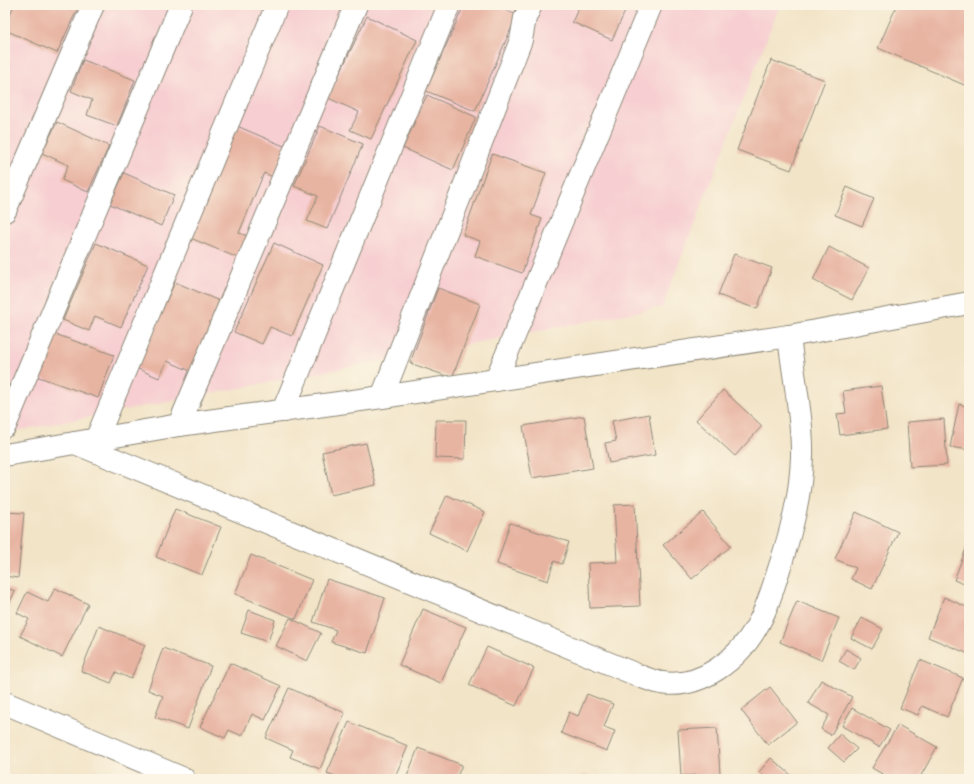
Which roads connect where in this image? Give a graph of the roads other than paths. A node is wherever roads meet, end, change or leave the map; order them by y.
1 (93, 5) edge
2 (181, 5) edge
3 (277, 5) edge
4 (356, 5) edge
5 (449, 5) edge
6 (651, 5) edge
7 (524, 9) edge
8 (5, 211) edge
9 (969, 303) edge
10 (788, 336) junction
11 (496, 380) junction
12 (382, 397) junction
13 (283, 411) junction
14 (180, 425) junction
15 (5, 426) edge
16 (86, 442) junction
17 (5, 455) edge
18 (5, 703) edge
19 (184, 779) edge

1 - 8 street
2 - 15 street
3 - 16 street
4 - 14 street
5 - 13 street
6 - 11 street
7 - 12 street
9 - 10 street
10 - 11 street
10 - 16 street
11 - 12 street
12 - 13 street
13 - 14 street
14 - 16 street
16 - 17 street
18 - 19 street

